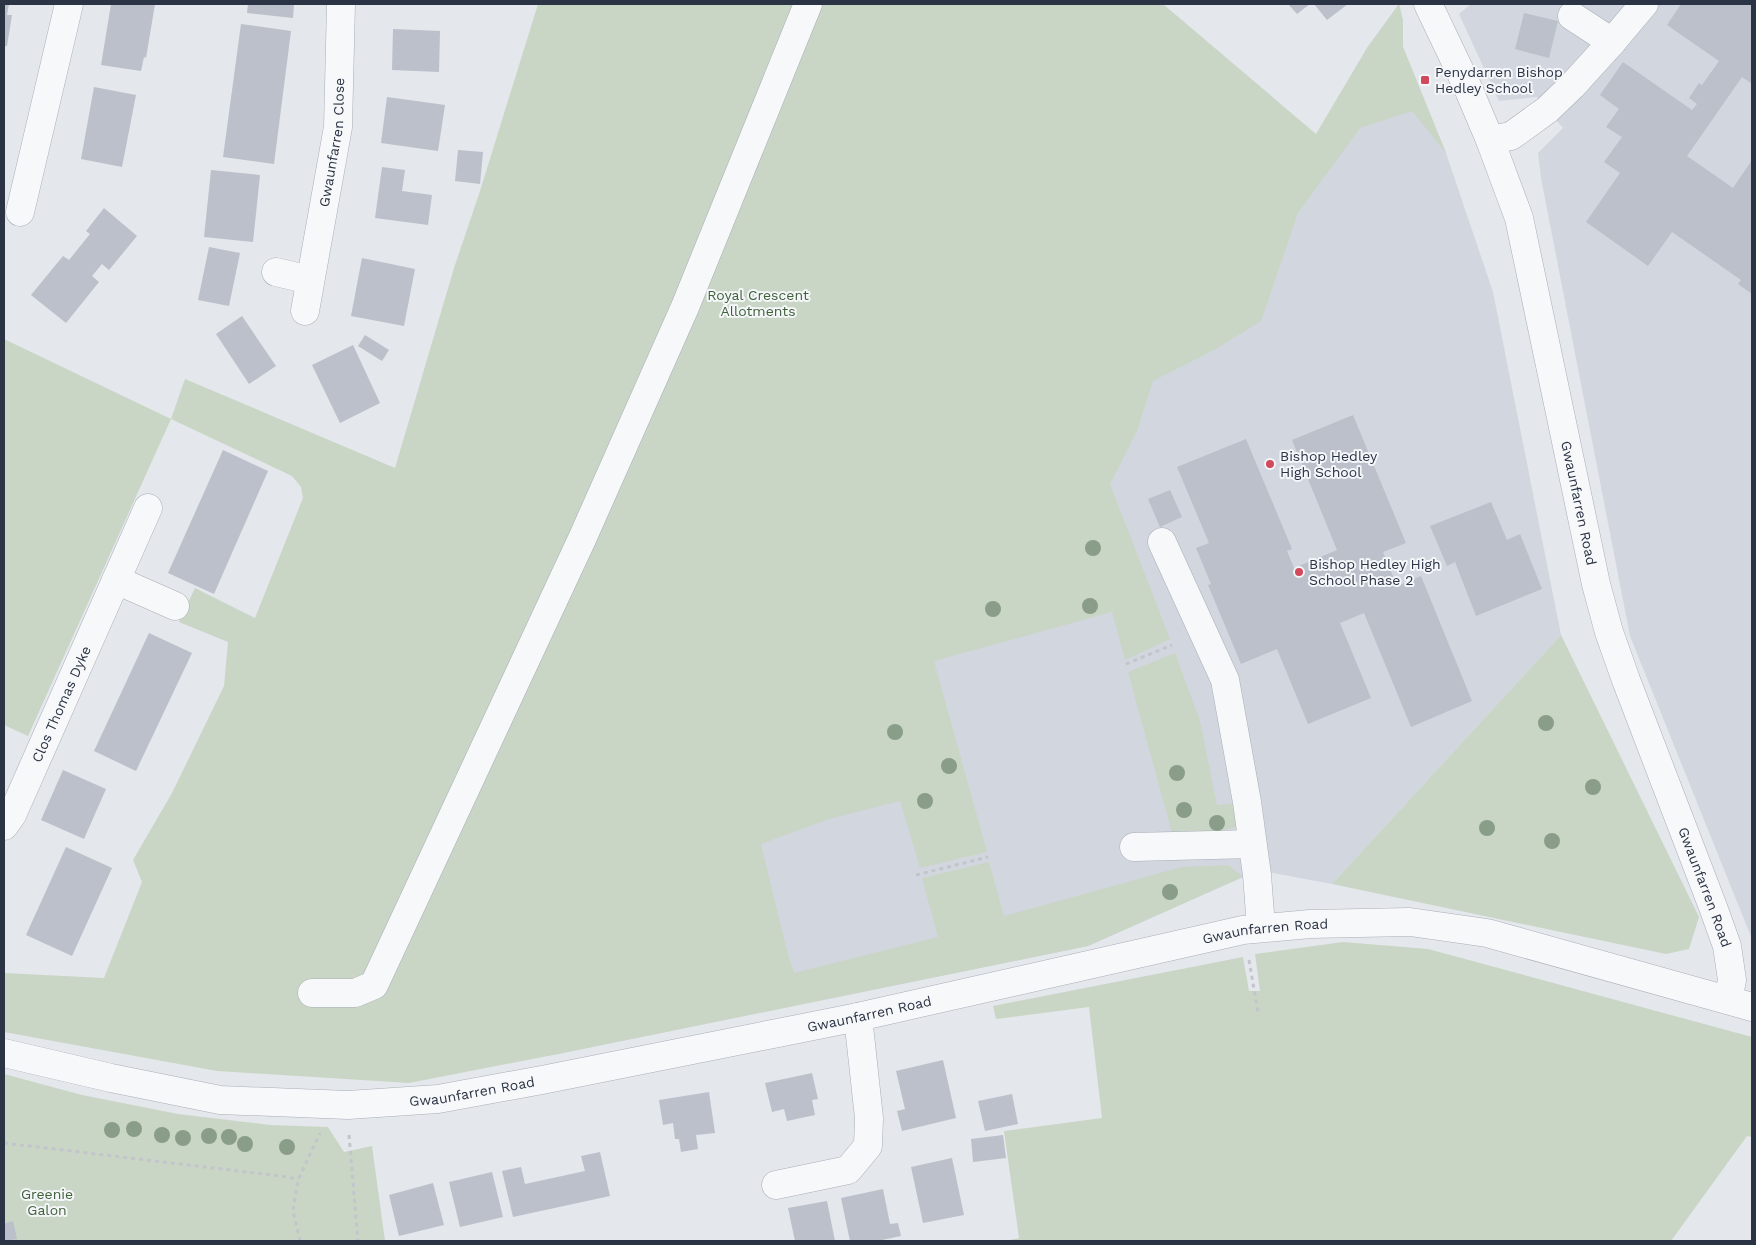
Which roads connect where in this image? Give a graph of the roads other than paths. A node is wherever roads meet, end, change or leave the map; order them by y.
1 (69, 4) edge
2 (341, 4) edge
3 (808, 4) edge
4 (1644, 4) edge
5 (1438, 8) edge
6 (1572, 16) dead end
7 (1612, 42) junction
8 (1490, 140) junction
9 (20, 212) dead end
10 (276, 272) dead end
11 (310, 280) junction
12 (305, 311) dead end
13 (148, 508) dead end
14 (1162, 542) dead end
15 (116, 580) junction
16 (175, 606) dead end
17 (4, 826) edge
18 (1252, 844) junction
19 (1134, 847) dead end
20 (1261, 927) junction
21 (312, 993) dead end
22 (1740, 1004) edge
23 (858, 1017) junction
24 (4, 1053) edge
25 (776, 1185) dead end

1 - 9 street
2 - 11 street, Gwaunfarren Close
3 - 21 street
4 - 7 street
5 - 8 street, Gwaunfarren Road
6 - 7 street
7 - 8 street
8 - 22 street, Gwaunfarren Road
10 - 11 street
11 - 12 street, Gwaunfarren Close
13 - 15 street, Clos Thomas Dyke
14 - 18 street
15 - 16 street
15 - 17 street, Clos Thomas Dyke
18 - 19 street
18 - 20 street
20 - 22 street, Gwaunfarren Road
20 - 23 street, Gwaunfarren Road
23 - 24 street, Gwaunfarren Road
23 - 25 street

